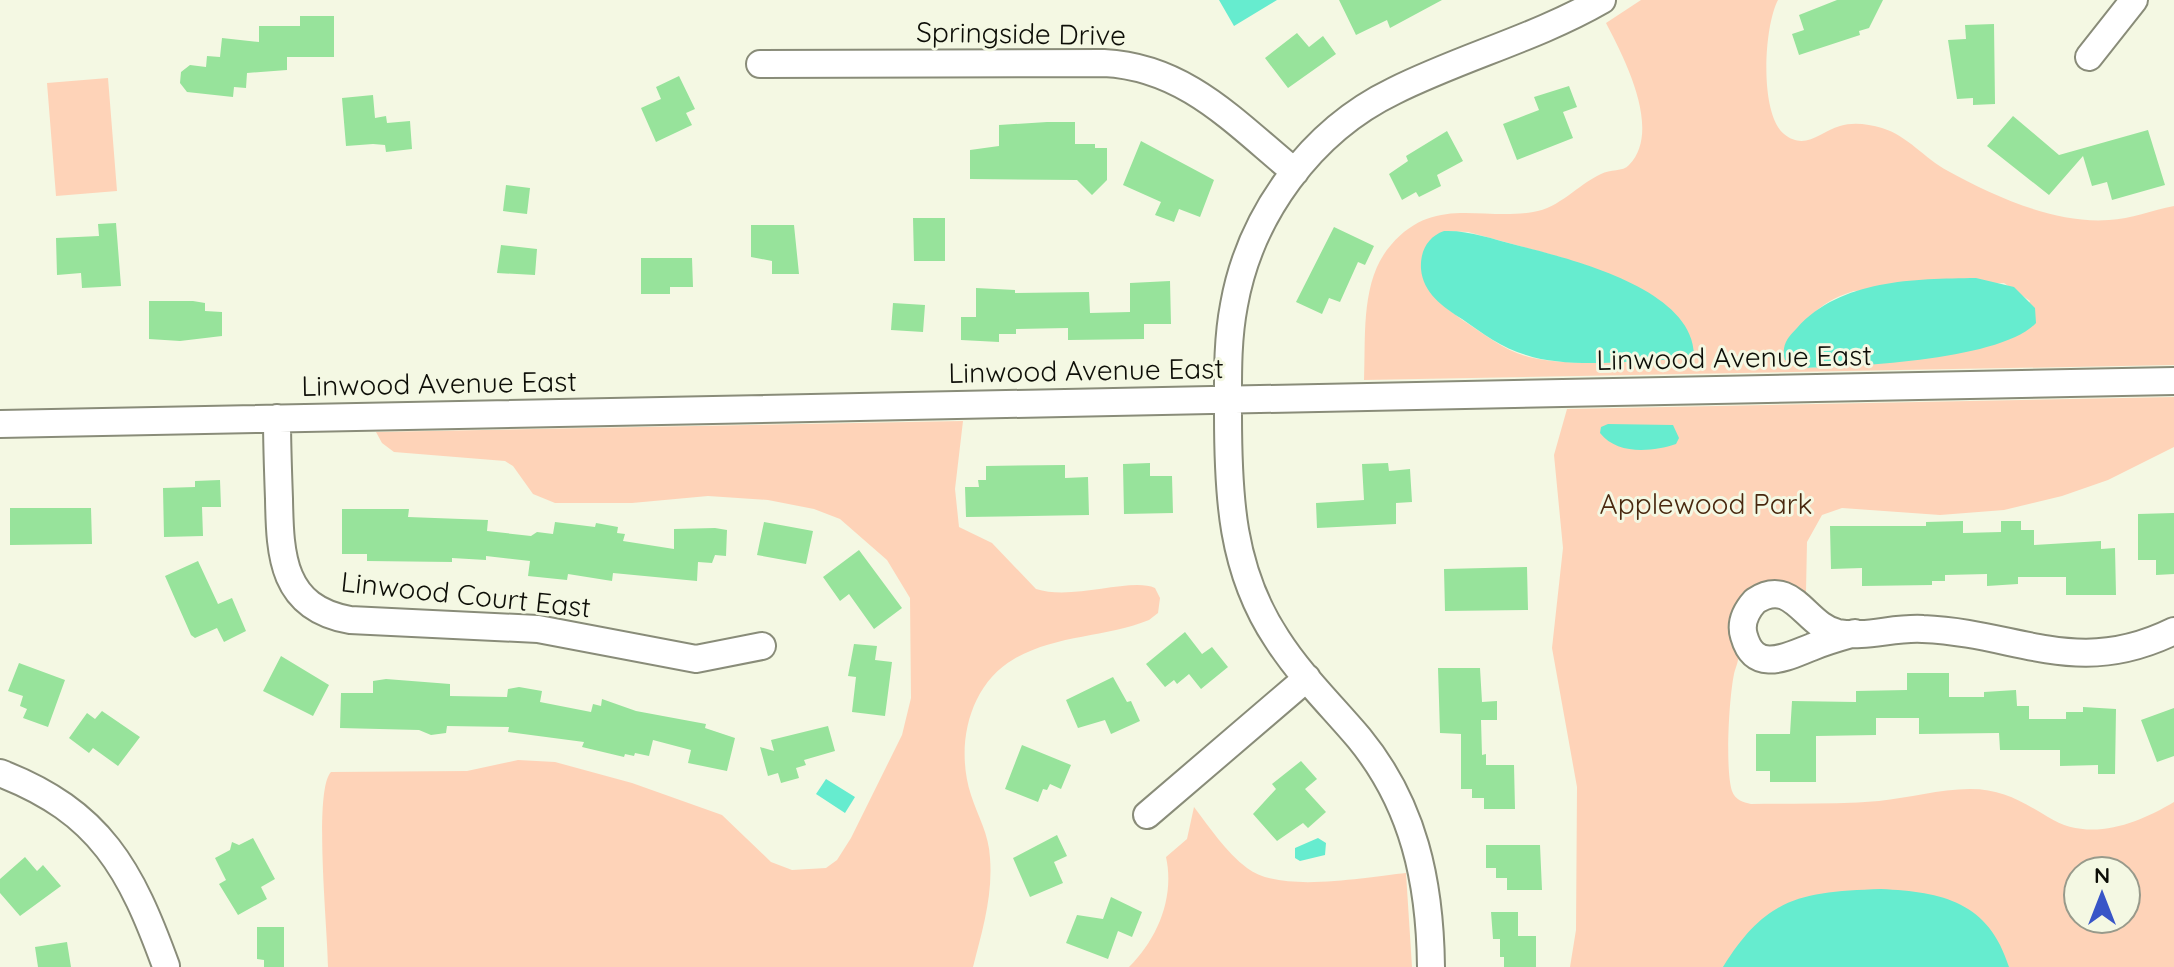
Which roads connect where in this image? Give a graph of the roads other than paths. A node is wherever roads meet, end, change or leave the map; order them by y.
1 (1602, 0) edge
2 (2134, 0) edge
3 (2089, 57) dead end
4 (760, 64) dead end
5 (1295, 172) junction
6 (2174, 381) edge
7 (1228, 399) junction
8 (277, 418) junction
9 (0, 424) edge
10 (2174, 631) edge
11 (1855, 633) dead end
12 (762, 646) dead end
13 (1307, 678) junction
14 (0, 773) edge
15 (1147, 815) dead end
16 (166, 966) edge
17 (1431, 967) edge

1 - 5 street
2 - 3 street
4 - 5 street, Springside Drive
5 - 7 street
6 - 7 street, Linwood Avenue East
7 - 8 street, Linwood Avenue East
7 - 13 street
8 - 9 street, Linwood Avenue East
8 - 12 street, Linwood Court East
10 - 11 street
13 - 15 street
13 - 17 street
14 - 16 street

